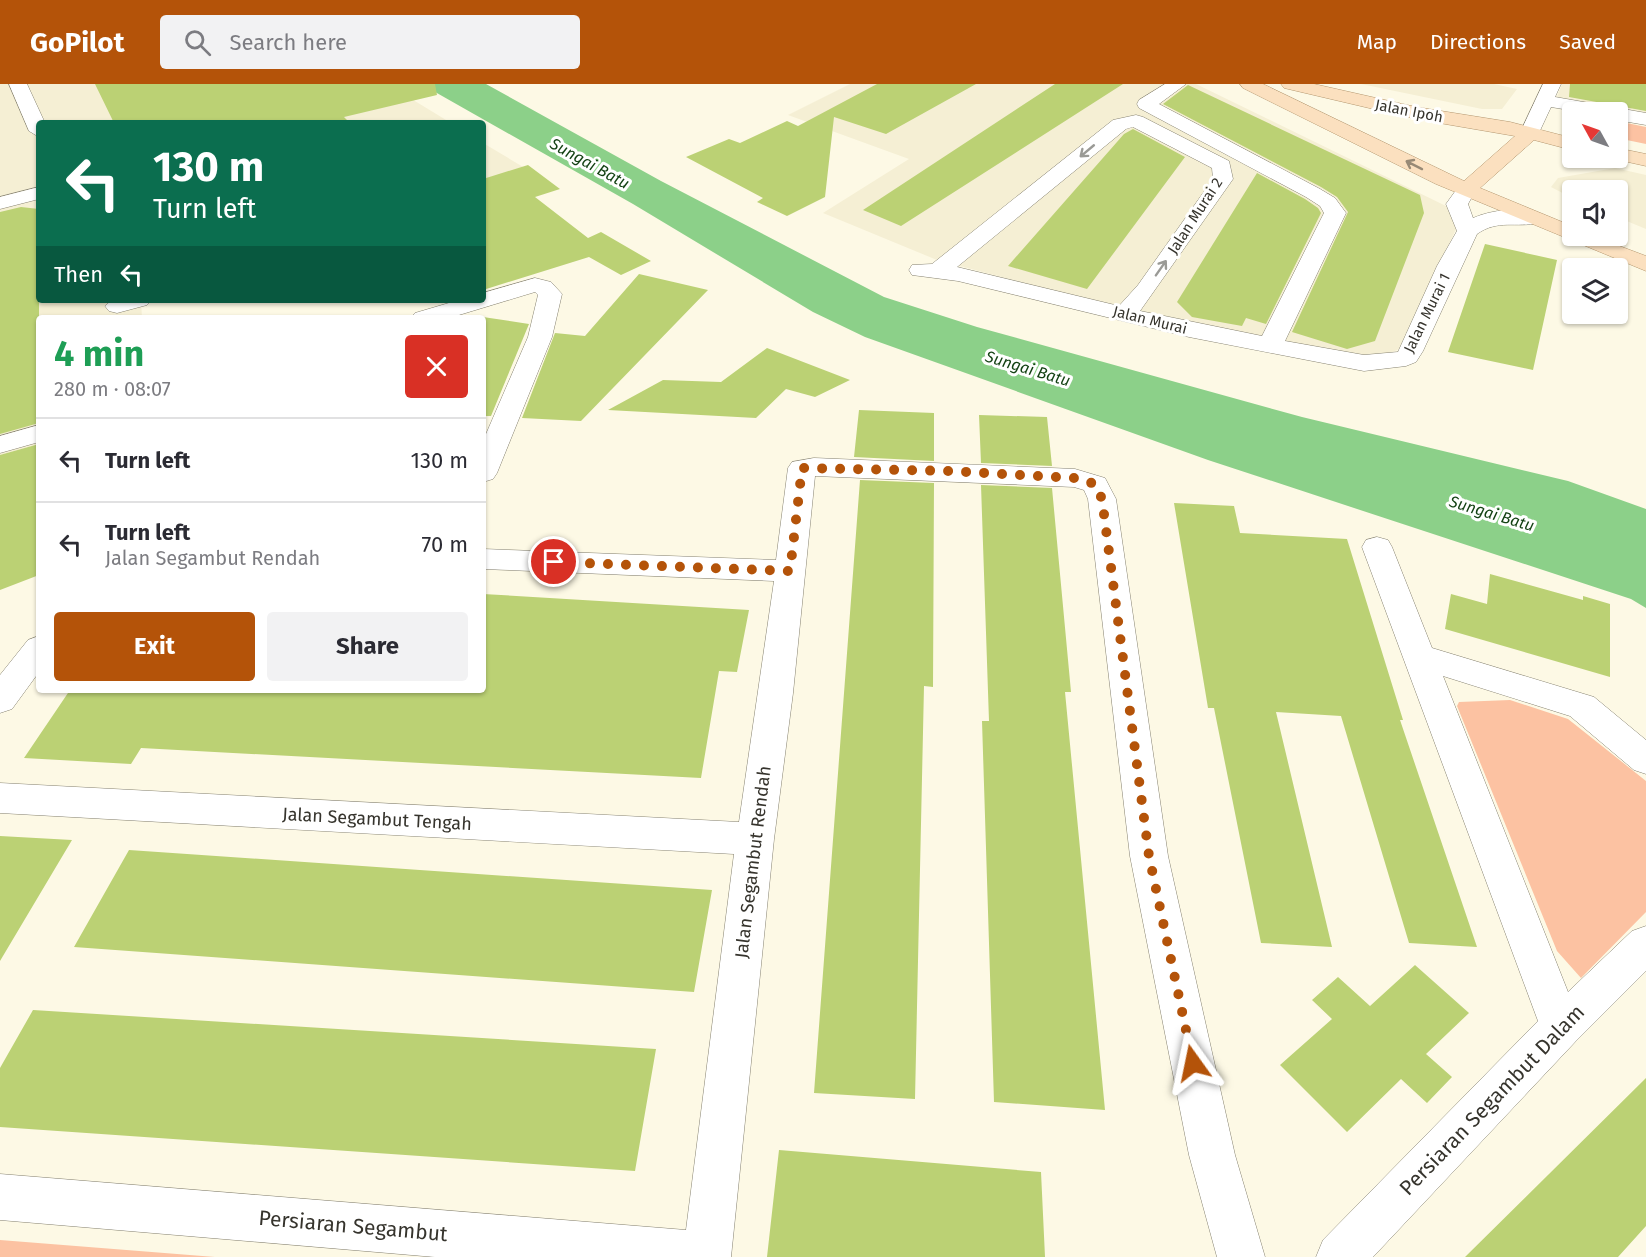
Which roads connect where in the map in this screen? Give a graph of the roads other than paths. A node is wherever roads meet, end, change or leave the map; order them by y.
1 (18, 84) edge
2 (1177, 84) edge
3 (1250, 84) edge
4 (1290, 84) edge
5 (1338, 84) edge
6 (1549, 92) edge
7 (1354, 100) junction
8 (1580, 102) edge
9 (1628, 116) edge
10 (1646, 119) edge
11 (1331, 123) junction
12 (36, 124) edge
13 (1530, 133) junction
14 (1562, 141) edge
15 (1628, 156) edge
16 (1646, 160) edge
17 (1499, 162) junction
18 (1466, 190) junction
19 (36, 194) edge
20 (0, 203) edge
21 (1531, 218) junction
22 (1467, 230) junction
23 (1562, 231) edge
24 (1601, 246) edge
25 (1646, 264) edge
26 (929, 271) joint
27 (486, 299) edge
28 (548, 300) junction
29 (474, 303) edge
30 (1125, 314) junction
31 (433, 315) edge
32 (486, 319) edge
33 (1270, 346) junction
34 (1364, 363) joint
35 (36, 434) edge
36 (0, 445) edge
37 (486, 466) edge
38 (1377, 547) dead end
39 (486, 559) edge
40 (790, 571) junction
41 (36, 652) edge
42 (1417, 656) junction
43 (0, 700) edge
44 (1646, 760) edge
45 (0, 798) edge
46 (755, 839) junction
47 (1646, 944) edge
48 (1561, 1027) junction
49 (0, 1197) edge
50 (707, 1256) edge
51 (1241, 1257) edge
52 (1340, 1257) edge

1 - 12 street
2 - 33 street
3 - 11 main road
4 - 7 main road, Jalan Ipoh
5 - 13 main road
6 - 8 street
6 - 13 street
7 - 11 main road
7 - 13 main road, Jalan Ipoh
9 - 10 street
18 -> 11 main road
13 - 14 main road
13 - 17 main road
15 - 16 main road
17 - 18 main road
17 - 21 main road
18 - 21 main road
18 - 22 street
19 - 20 street
21 - 22 street
21 - 23 main road
22 - 34 street, Jalan Murai 1
24 - 25 main road
26 - 30 street, Jalan Murai
30 -> 26 street, Jalan Murai 2
27 - 28 street
28 - 32 street
28 - 37 street
29 - 31 street
30 - 33 street, Jalan Murai
33 - 34 street, Jalan Murai
35 - 36 street
38 - 42 street
39 - 40 street
40 - 46 street, Jalan Segambut Rendah
40 - 51 street, Jalan Segambut Rendah
41 - 43 street
42 - 44 street
42 - 48 street
45 - 46 street, Jalan Segambut Tengah
46 - 50 street, Jalan Segambut Rendah
47 - 48 street, Persiaran Segambut Dalam
48 - 52 street, Persiaran Segambut Dalam
49 - 50 street, Persiaran Segambut

